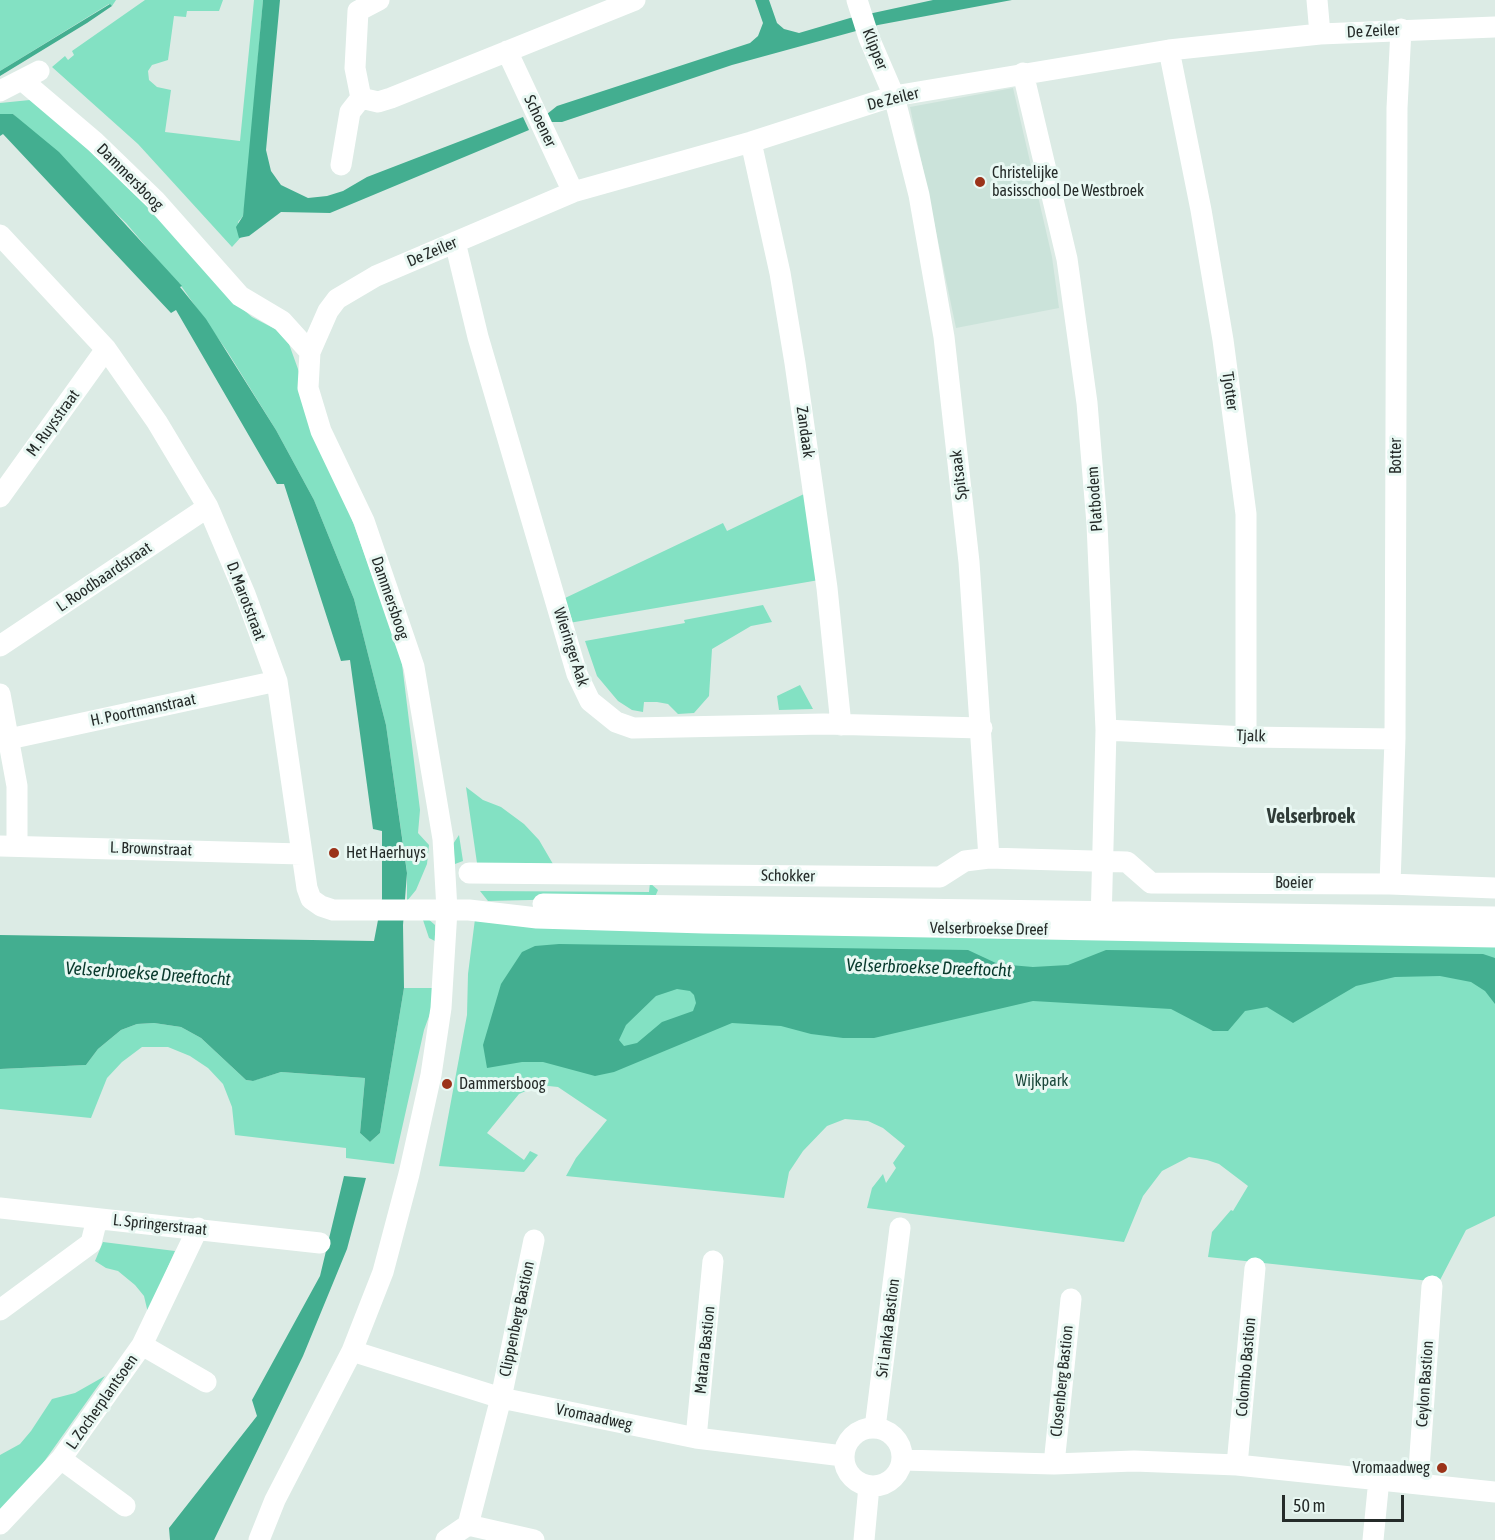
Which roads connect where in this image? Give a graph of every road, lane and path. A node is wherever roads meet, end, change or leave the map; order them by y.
1 (379, 0) edge
2 (635, 0) edge
3 (1317, 0) edge
4 (859, 5) edge
5 (1495, 27) edge
6 (1401, 29) junction
7 (1320, 34) junction
8 (1170, 50) junction
9 (507, 51) junction
10 (1023, 73) junction
11 (0, 91) edge
12 (894, 96) junction
13 (362, 98) junction
14 (751, 142) junction
15 (341, 165) dead end
16 (573, 192) junction
17 (0, 235) edge
18 (456, 242) junction
19 (328, 311) joint
20 (106, 349) junction
21 (310, 352) junction
22 (0, 497) edge
23 (208, 507) junction
24 (0, 646) edge
25 (277, 681) junction
26 (0, 694) edge
27 (841, 725) junction
28 (982, 728) junction
29 (1106, 730) junction
30 (1246, 737) junction
31 (9, 739) junction
32 (1395, 739) junction
33 (8, 846) edge
34 (302, 854) junction
35 (989, 858) junction
36 (1101, 862) junction
37 (469, 873) dead end
38 (1390, 884) junction
39 (1495, 888) edge
40 (447, 910) junction
41 (1495, 916) edge
42 (1101, 921) junction
43 (1495, 937) edge
44 (0, 1208) edge
45 (97, 1219) junction
46 (198, 1228) junction
47 (900, 1228) dead end
48 (534, 1240) dead end
49 (320, 1243) dead end
50 (713, 1261) dead end
51 (1255, 1268) dead end
52 (1432, 1286) dead end
53 (1071, 1299) dead end
54 (0, 1310) edge
55 (142, 1345) junction
56 (351, 1351) junction
57 (207, 1382) dead end
58 (501, 1398) junction
59 (875, 1428) junction
60 (696, 1438) junction
61 (843, 1456) junction
62 (61, 1459) junction
63 (902, 1460) junction
64 (1054, 1464) junction
65 (1237, 1465) junction
66 (1379, 1479) junction
67 (1418, 1483) junction
68 (869, 1486) junction
69 (1495, 1492) edge
70 (125, 1506) dead end
71 (0, 1524) edge
72 (468, 1525) junction
73 (259, 1540) edge
74 (446, 1540) edge
75 (534, 1540) edge
76 (864, 1540) edge
77 (1373, 1540) edge

1 - 13 street
2 - 9 street
3 - 7 street
4 - 12 street, Klipper
5 - 6 street, De Zeiler
6 - 7 street, De Zeiler
6 - 32 street, Botter
7 - 8 street, De Zeiler
8 - 10 street, De Zeiler
8 - 30 street, Tjotter
9 - 13 street
9 - 16 street, Schoener
10 - 12 street, De Zeiler
10 - 29 street, Platbodem
11 - 21 street, Dammersboog
12 - 14 street, De Zeiler
12 - 28 street, Spitsaak
13 - 15 street
14 - 16 street, De Zeiler
14 - 27 street, Zandaak
16 - 18 street, De Zeiler
17 - 20 street, D. Marotstraat
18 - 19 street, De Zeiler
18 - 27 street, Wieringer Aak
19 - 21 street, Dammersboog
20 - 22 street, M. Ruysstraat
20 - 23 street, D. Marotstraat
21 - 40 street, Dammersboog
23 - 24 street, L. Roodbaardstraat
23 - 25 street, D. Marotstraat
25 - 31 street, H. Poortmanstraat
25 - 34 street, D. Marotstraat
26 - 31 street
27 - 28 street, Wieringer Aak
28 - 35 street, Spitsaak
29 - 30 street, Tjalk
29 - 36 street, Platbodem
30 - 32 street, Tjalk
31 - 33 street
32 - 38 street, Botter
33 - 34 street, L. Brownstraat
34 - 40 street, D. Marotstraat
35 - 36 street, Schokker
35 - 37 street, Schokker
36 - 38 street, Boeier
36 - 42 street, Platbodem
38 - 39 street, Boeier
40 - 42 street, Velserbroekse Dreef
40 - 56 street, Dammersboog
41 - 42 street, Velserbroekse Dreef
42 - 43 street, Velserbroekse Dreef
44 - 45 street, L. Springerstraat
45 - 46 street, L. Springerstraat
45 - 54 street
46 - 49 street, L. Springerstraat
46 - 55 street, L. Zocherplantsoen
47 - 59 street, Sri Lanka Bastion
48 - 58 street, Clippenberg Bastion
50 - 60 street, Matara Bastion
51 - 65 street, Colombo Bastion
52 - 67 street, Ceylon Bastion
53 - 64 street, Closenberg Bastion
55 - 57 street, L. Zocherplantsoen
55 - 62 street, L. Zocherplantsoen
56 - 58 street, Vromaadweg
56 - 73 street, Dammersboog
58 - 60 street, Vromaadweg
58 - 72 street, Clippenberg Bastion
59 - 61 street
59 - 63 street
60 - 61 street, Vromaadweg
61 - 68 street
62 - 70 street, L. Zocherplantsoen
62 - 71 street, L. Zocherplantsoen
63 - 64 street
63 - 68 street
64 - 65 street
65 - 66 street
66 - 67 street
66 - 77 street
67 - 69 street
68 - 76 street
72 - 74 street
72 - 75 street

